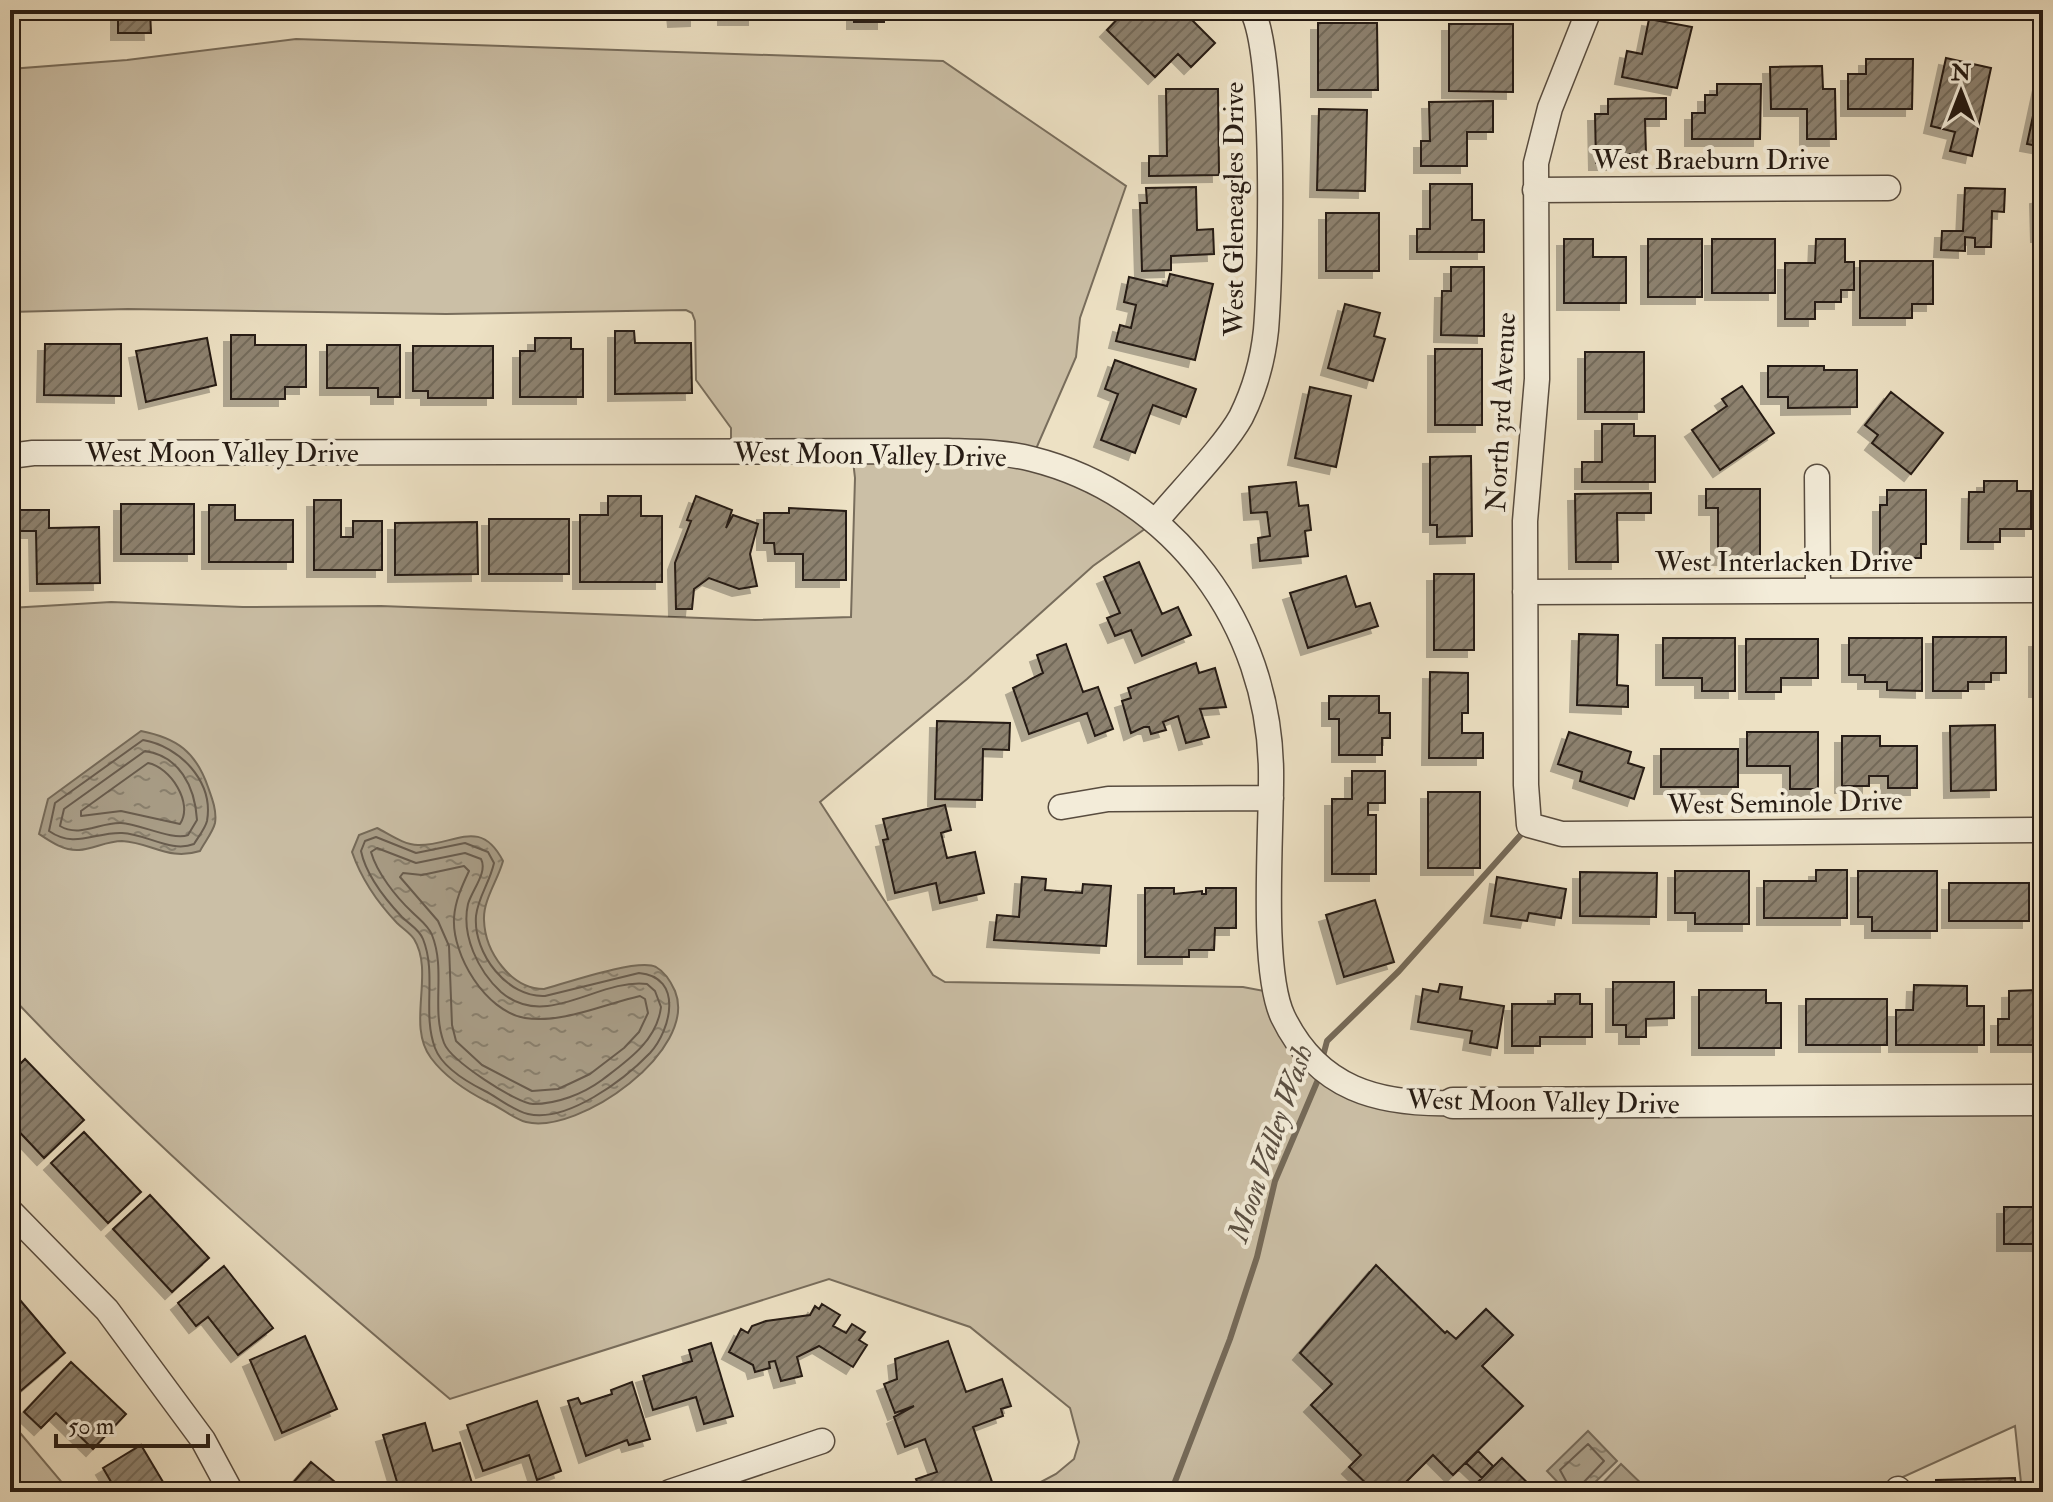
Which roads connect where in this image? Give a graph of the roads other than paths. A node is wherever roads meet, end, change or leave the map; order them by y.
1 (1252, 10) edge
2 (1589, 10) edge
3 (1888, 188) dead end
4 (1535, 190) junction
5 (10, 456) edge
6 (1817, 477) dead end
7 (1156, 521) junction
8 (1818, 590) junction
9 (2043, 590) edge
10 (1525, 592) junction
11 (1271, 798) junction
12 (1061, 807) dead end
13 (1529, 825) joint
14 (2043, 830) edge
15 (2043, 1100) edge
16 (1453, 1103) joint
17 (10, 1211) edge
18 (822, 1441) dead end
19 (231, 1492) edge
20 (670, 1492) edge

1 - 7 street, West Gleneagles Drive
2 - 4 street, North 3rd Avenue
3 - 4 street, West Braeburn Drive
4 - 10 street, North 3rd Avenue
5 - 7 street, West Moon Valley Drive
6 - 8 street
7 - 11 street, West Moon Valley Drive
8 - 9 street, West Interlacken Drive
8 - 10 street, West Interlacken Drive
10 - 13 street, North 3rd Avenue
11 - 12 street
11 - 16 street, West Moon Valley Drive
13 - 14 street, West Seminole Drive
15 - 16 street, West Moon Valley Drive
17 - 19 street
18 - 20 street

